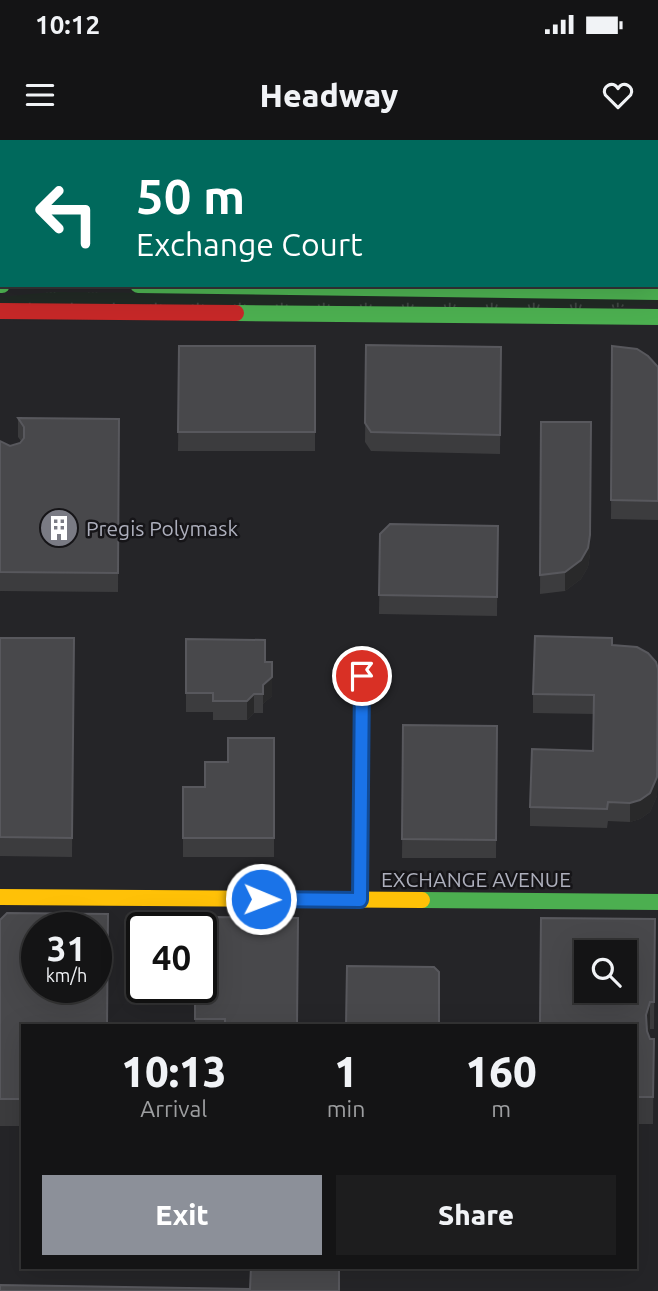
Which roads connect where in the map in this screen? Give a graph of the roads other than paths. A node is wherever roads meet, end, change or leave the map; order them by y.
1 (287, 287) edge
2 (658, 292) edge
3 (0, 311) edge
4 (658, 317) edge
5 (362, 676) dead end
6 (0, 897) edge
7 (360, 900) junction
8 (658, 902) edge

1 - 2 street
3 - 4 street
5 - 7 street
6 - 7 street, EXCHANGE AVENUE
7 - 8 street, EXCHANGE AVENUE

